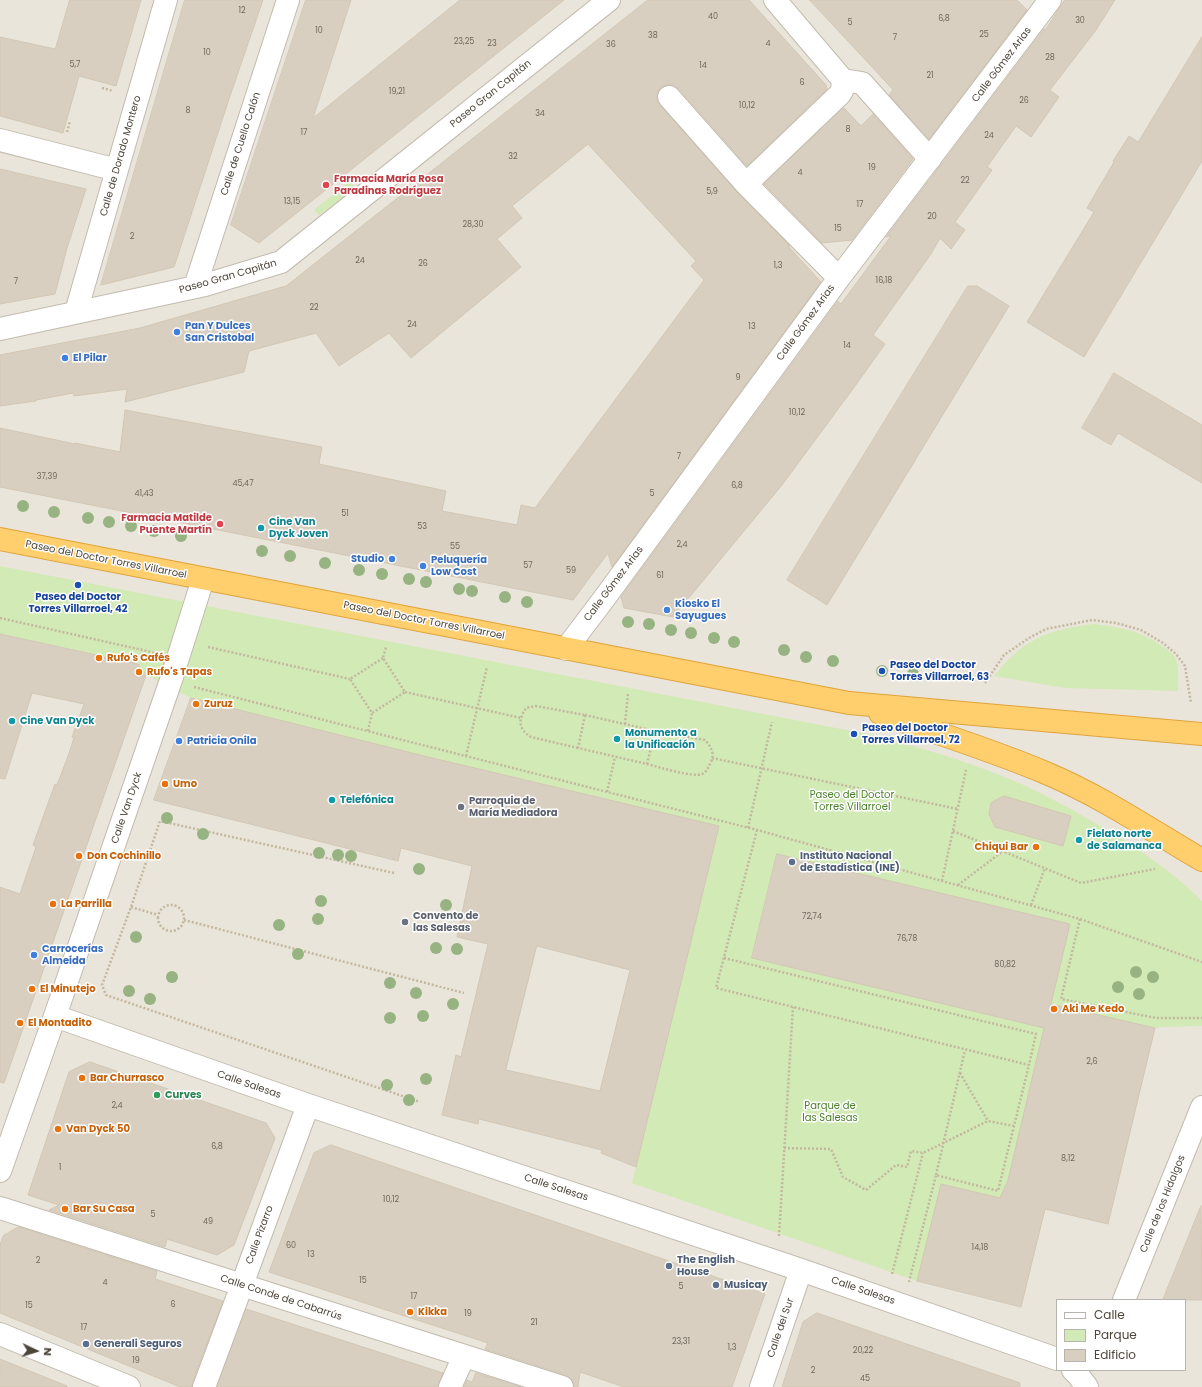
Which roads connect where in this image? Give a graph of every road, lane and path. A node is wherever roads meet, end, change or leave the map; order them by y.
1 (166, 0) edge
2 (288, 0) edge
3 (609, 0) edge
4 (775, 0) edge
5 (1042, 3) edge
6 (843, 80) junction
7 (102, 88) dead end
8 (114, 92) dead end
9 (669, 97) dead end
10 (70, 121) dead end
11 (67, 134) dead end
12 (0, 140) edge
13 (930, 159) junction
14 (117, 170) junction
15 (746, 184) junction
16 (839, 278) junction
17 (194, 288) junction
18 (76, 312) junction
19 (0, 329) edge
20 (0, 539) edge
21 (203, 579) junction
22 (0, 618) edge
23 (205, 646) dead end
24 (386, 647) dead end
25 (566, 649) junction
26 (158, 655) dead end
27 (383, 658) junction
28 (487, 667) dead end
29 (350, 679) junction
30 (985, 683) dead end
31 (190, 686) dead end
32 (405, 692) junction
33 (628, 694) dead end
34 (849, 703) junction
35 (1191, 703) dead end
36 (477, 708) junction
37 (372, 714) junction
38 (585, 715) junction
39 (521, 718) junction
40 (772, 722) dead end
41 (625, 724) junction
42 (368, 731) junction
43 (655, 731) junction
44 (1202, 734) edge
45 (578, 748) junction
46 (466, 756) junction
47 (616, 757) junction
48 (712, 758) junction
49 (647, 764) junction
50 (966, 767) dead end
51 (762, 769) junction
52 (607, 792) junction
53 (958, 809) junction
54 (748, 828) junction
55 (757, 830) junction
56 (953, 831) junction
57 (1003, 851) junction
58 (1202, 860) edge
59 (1045, 868) junction
60 (1155, 869) dead end
61 (394, 873) dead end
62 (942, 881) junction
63 (958, 885) junction
64 (1031, 905) junction
65 (131, 907) junction
66 (158, 915) junction
67 (1080, 919) junction
68 (184, 920) junction
69 (724, 958) junction
70 (1202, 962) edge
71 (464, 993) dead end
72 (793, 1007) junction
73 (55, 1016) junction
74 (1202, 1018) edge
75 (965, 1050) junction
76 (1028, 1065) junction
77 (960, 1073) junction
78 (420, 1102) dead end
79 (308, 1105) junction
80 (1202, 1107) edge
81 (988, 1121) junction
82 (1014, 1126) junction
83 (944, 1143) junction
84 (784, 1148) junction
85 (923, 1153) junction
86 (0, 1171) edge
87 (936, 1175) junction
88 (0, 1208) edge
89 (779, 1239) dead end
90 (801, 1270) junction
91 (891, 1278) dead end
92 (908, 1284) dead end
93 (242, 1285) junction
94 (1124, 1299) edge
95 (0, 1334) edge
96 (464, 1356) junction
97 (1056, 1359) edge
98 (1074, 1371) edge
99 (1096, 1371) edge
100 (129, 1387) edge
101 (204, 1387) edge
102 (450, 1387) edge
103 (562, 1387) edge
104 (761, 1387) edge
105 (1088, 1387) edge

1 - 14 street, Calle de Dorado Montero
2 - 17 street, Calle de Cuello Calón
3 - 17 street, Paseo Gran Capitán
4 - 6 street
5 - 13 street, Calle Gómez Arias
6 - 13 street
6 - 15 street
7 - 8 path
9 - 15 street
10 - 11 path
12 - 14 street
13 - 16 street, Calle Gómez Arias
14 - 18 street, Calle de Dorado Montero
15 - 16 street
16 - 25 street, Calle Gómez Arias
17 - 18 street, Paseo Gran Capitán
18 - 19 street, Paseo Gran Capitán
20 - 21 highway, Paseo del Doctor Torres Villarroel
21 - 25 highway, Paseo del Doctor Torres Villarroel
21 - 73 street, Calle Van Dyck
22 - 26 path
23 - 29 path
24 - 27 path
25 - 34 highway, Paseo del Doctor Torres Villarroel
27 - 29 path
27 - 32 path
28 - 36 path
29 - 37 path
30 - 35 path
31 - 42 path
32 - 36 path
32 - 37 path
33 - 41 path
34 - 44 highway, Paseo del Doctor Torres Villarroel
34 - 58 highway, Paseo del Doctor Torres Villarroel
36 - 39 path
36 - 46 path
37 - 42 path
38 - 39 path
38 - 41 path
38 - 45 path
39 - 45 path
40 - 51 path
41 - 43 path
42 - 46 path
43 - 48 path
43 - 49 path
45 - 47 path
46 - 52 path
47 - 49 path
47 - 52 path
48 - 49 path
48 - 51 path
50 - 53 path
51 - 53 path
51 - 54 path
52 - 54 path
53 - 56 path
54 - 55 path
55 - 62 path
55 - 69 path
56 - 57 path
56 - 62 path
57 - 59 path
57 - 63 path
59 - 60 path
59 - 64 path
61 - 65 path
62 - 63 path
63 - 64 path
64 - 67 path
65 - 66 path
65 - 78 path
66 - 68 path
66 - 68 path
67 - 70 path
67 - 74 path
68 - 71 path
69 - 72 path
69 - 76 path
72 - 75 path
72 - 84 path
73 - 79 street, Calle Salesas
73 - 86 street, Calle Van Dyck
75 - 76 path
75 - 77 path
76 - 82 path
77 - 81 path
77 - 83 path
79 - 90 street, Calle Salesas
79 - 93 street, Calle Pizarro
80 - 94 street, Calle de los Hidalgos
81 - 82 path
81 - 83 path
82 - 87 path
83 - 85 path
83 - 87 path
84 - 85 path
84 - 89 path
85 - 91 path
87 - 92 path
88 - 93 street, Calle Conde de Cabarrús
90 - 97 street, Calle Salesas
90 - 104 street, Calle del Sur
93 - 96 street, Calle Conde de Cabarrús
93 - 101 street, Calle Pizarro
95 - 100 street
96 - 102 street
96 - 103 street, Calle Conde de Cabarrús
98 - 105 street
99 - 105 street

